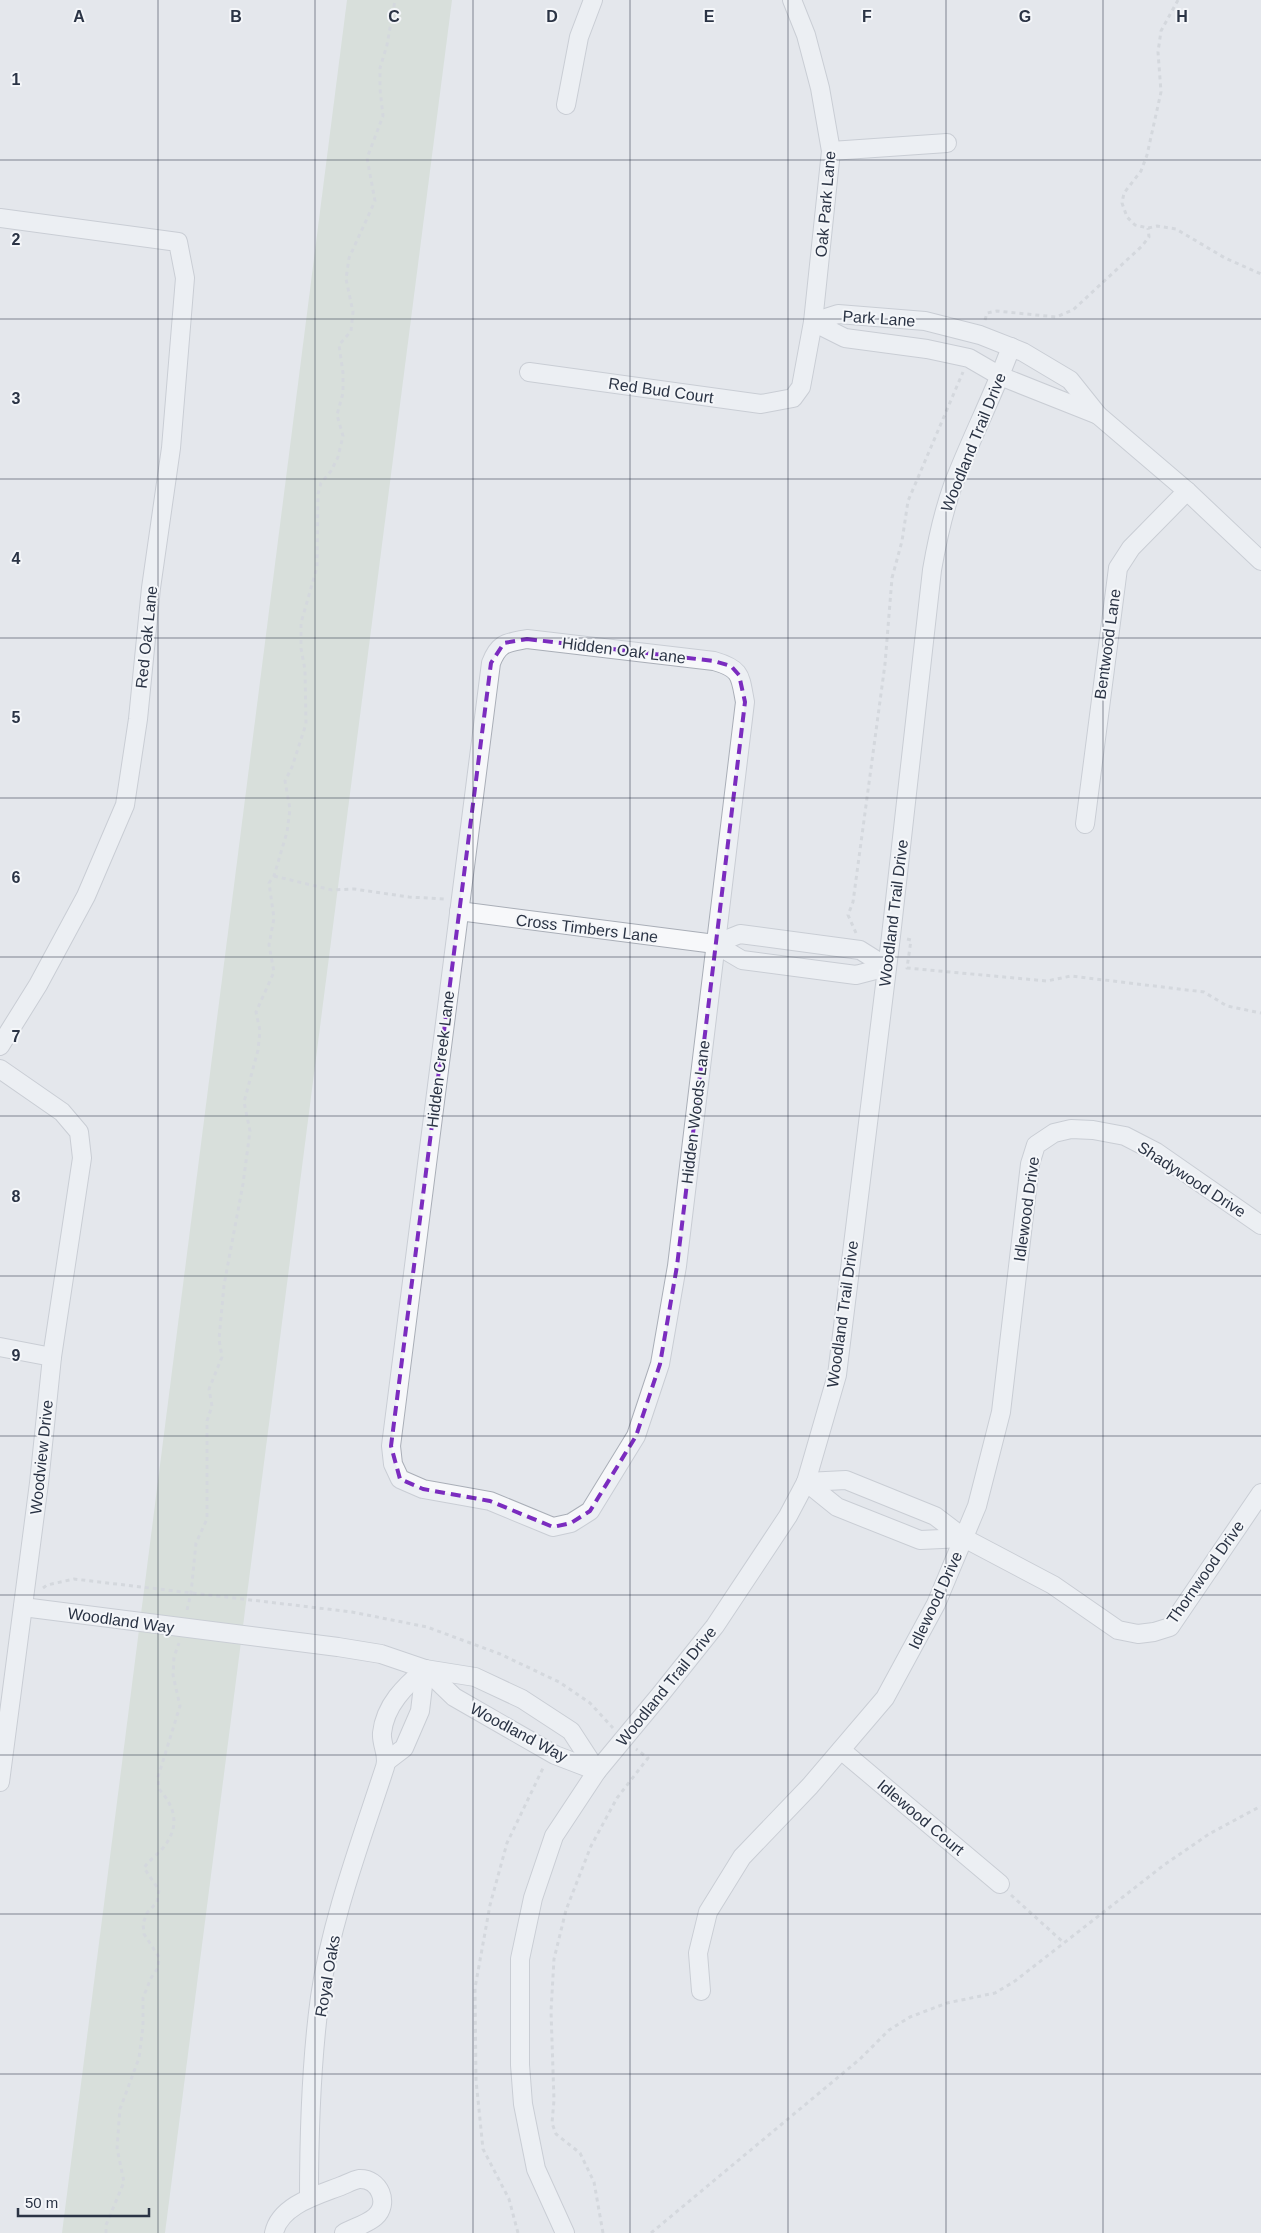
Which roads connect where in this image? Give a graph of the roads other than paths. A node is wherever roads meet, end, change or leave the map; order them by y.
1 (593, 0) edge
2 (792, 0) edge
3 (566, 106) dead end
4 (947, 143) dead end
5 (831, 151) junction
6 (0, 218) edge
7 (813, 322) junction
8 (1011, 347) junction
9 (529, 372) dead end
10 (1000, 376) junction
11 (793, 398) joint
12 (1098, 415) junction
13 (1187, 491) junction
14 (1261, 561) edge
15 (504, 643) joint
16 (739, 675) joint
17 (1084, 824) dead end
18 (459, 906) junction
19 (715, 944) junction
20 (887, 967) junction
21 (0, 1046) edge
22 (0, 1070) edge
23 (1036, 1145) joint
24 (1261, 1225) edge
25 (0, 1347) edge
26 (52, 1357) junction
27 (806, 1482) junction
28 (1261, 1493) edge
29 (571, 1523) joint
30 (964, 1538) junction
31 (23, 1607) junction
32 (425, 1668) junction
33 (842, 1750) junction
34 (387, 1761) junction
35 (597, 1770) junction
36 (0, 1782) edge
37 (1000, 1884) road end
38 (701, 1991) dead end
39 (308, 2198) junction
40 (274, 2233) edge
41 (344, 2233) edge
42 (565, 2233) edge

1 - 3 street
2 - 5 street, Oak Park Lane
4 - 5 street
5 - 7 street, Oak Park Lane
6 - 21 street, Red Oak Lane
7 - 8 street, Park Lane
7 - 10 street, Park Lane
7 - 11 street, Oak Park Lane
8 - 10 street, Woodland Trail Drive
8 - 12 street, Park Lane
9 - 11 street, Red Bud Court
10 - 12 street, Park Lane
10 - 20 street, Woodland Trail Drive
12 - 13 street, Park Lane
13 - 14 street, Park Lane
13 - 17 street, Bentwood Lane
15 - 16 street, Hidden Oak Lane
15 - 18 street, Hidden Creek Lane
16 - 19 street, Hidden Woods Lane
18 - 19 street, Cross Timbers Lane
18 - 29 street, Hidden Creek Lane
19 - 20 street, Cross Timbers Lane
19 - 20 street, Cross Timbers Lane
19 - 29 street, Hidden Woods Lane
20 - 27 street, Woodland Trail Drive
22 - 26 street, Woodview Drive
23 - 24 street, Shadywood Drive
23 - 30 street, Idlewood Drive
25 - 26 street
26 - 31 street, Woodview Drive
27 - 30 street
27 - 30 street
27 - 35 street, Woodland Trail Drive
28 - 30 street, Thornwood Drive
30 - 33 street, Idlewood Drive
31 - 32 street, Woodland Way
31 - 36 street, Woodview Drive
32 - 34 street
32 - 34 street, Royal Oaks
32 - 35 street, Woodland Way
32 - 35 street, Woodland Way
33 - 37 street, Idlewood Court
33 - 38 street, Idlewood Drive
34 - 39 street, Royal Oaks
35 - 42 street, Woodland Trail Drive
39 - 40 street
39 - 41 street

